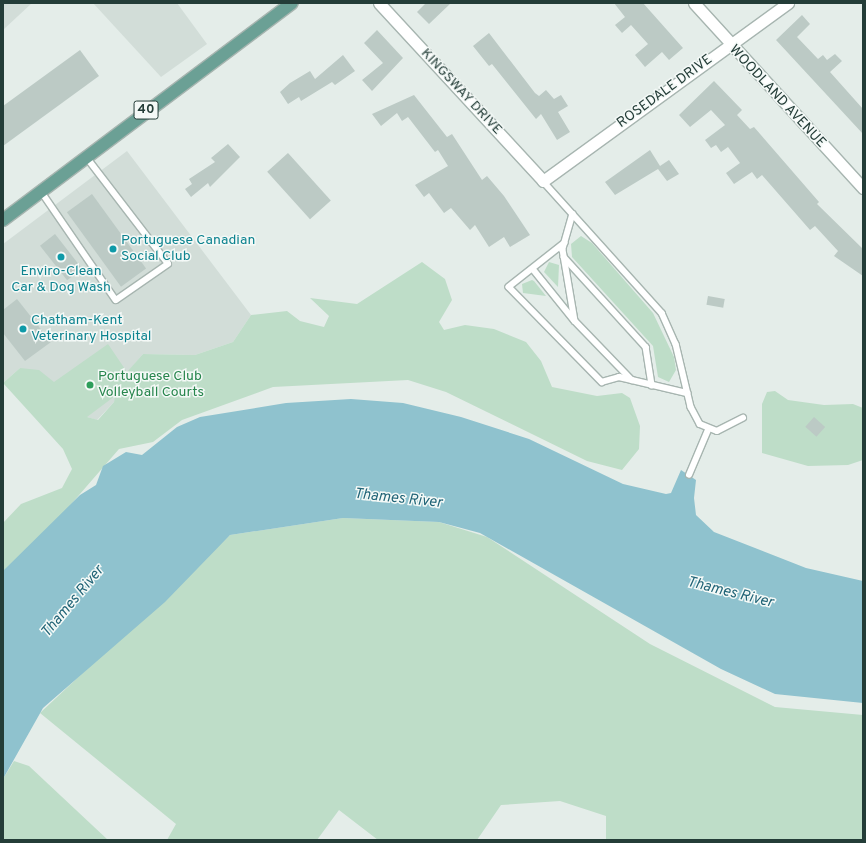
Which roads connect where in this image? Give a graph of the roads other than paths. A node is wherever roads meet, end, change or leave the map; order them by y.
1 (292, 3) edge
2 (379, 3) edge
3 (694, 3) edge
4 (788, 3) edge
5 (729, 45) junction
6 (85, 157) junction
7 (543, 182) junction
8 (863, 188) edge
9 (41, 191) junction
10 (574, 214) junction
11 (4, 217) edge
12 (565, 244) junction
13 (564, 257) junction
14 (533, 269) junction
15 (575, 321) junction
16 (632, 380) junction
17 (652, 386) junction
18 (687, 393) junction
19 (743, 418) dead end
20 (708, 430) junction
21 (689, 475) dead end

1 - 6 main road, 40
2 - 7 street, KINGSWAY DRIVE
3 - 5 street, WOODLAND AVENUE
4 - 5 street, ROSEDALE DRIVE
5 - 7 street, ROSEDALE DRIVE
5 - 8 street, WOODLAND AVENUE
6 - 9 main road, 40
6 - 9 lane
7 - 10 lane
9 - 11 main road, 40
10 - 12 lane
10 - 18 lane
12 - 13 lane
12 - 14 lane
13 - 15 lane
13 - 17 lane
14 - 15 lane
14 - 16 lane
15 - 16 lane
16 - 17 lane
17 - 18 lane
18 - 20 lane
19 - 20 lane
20 - 21 lane

